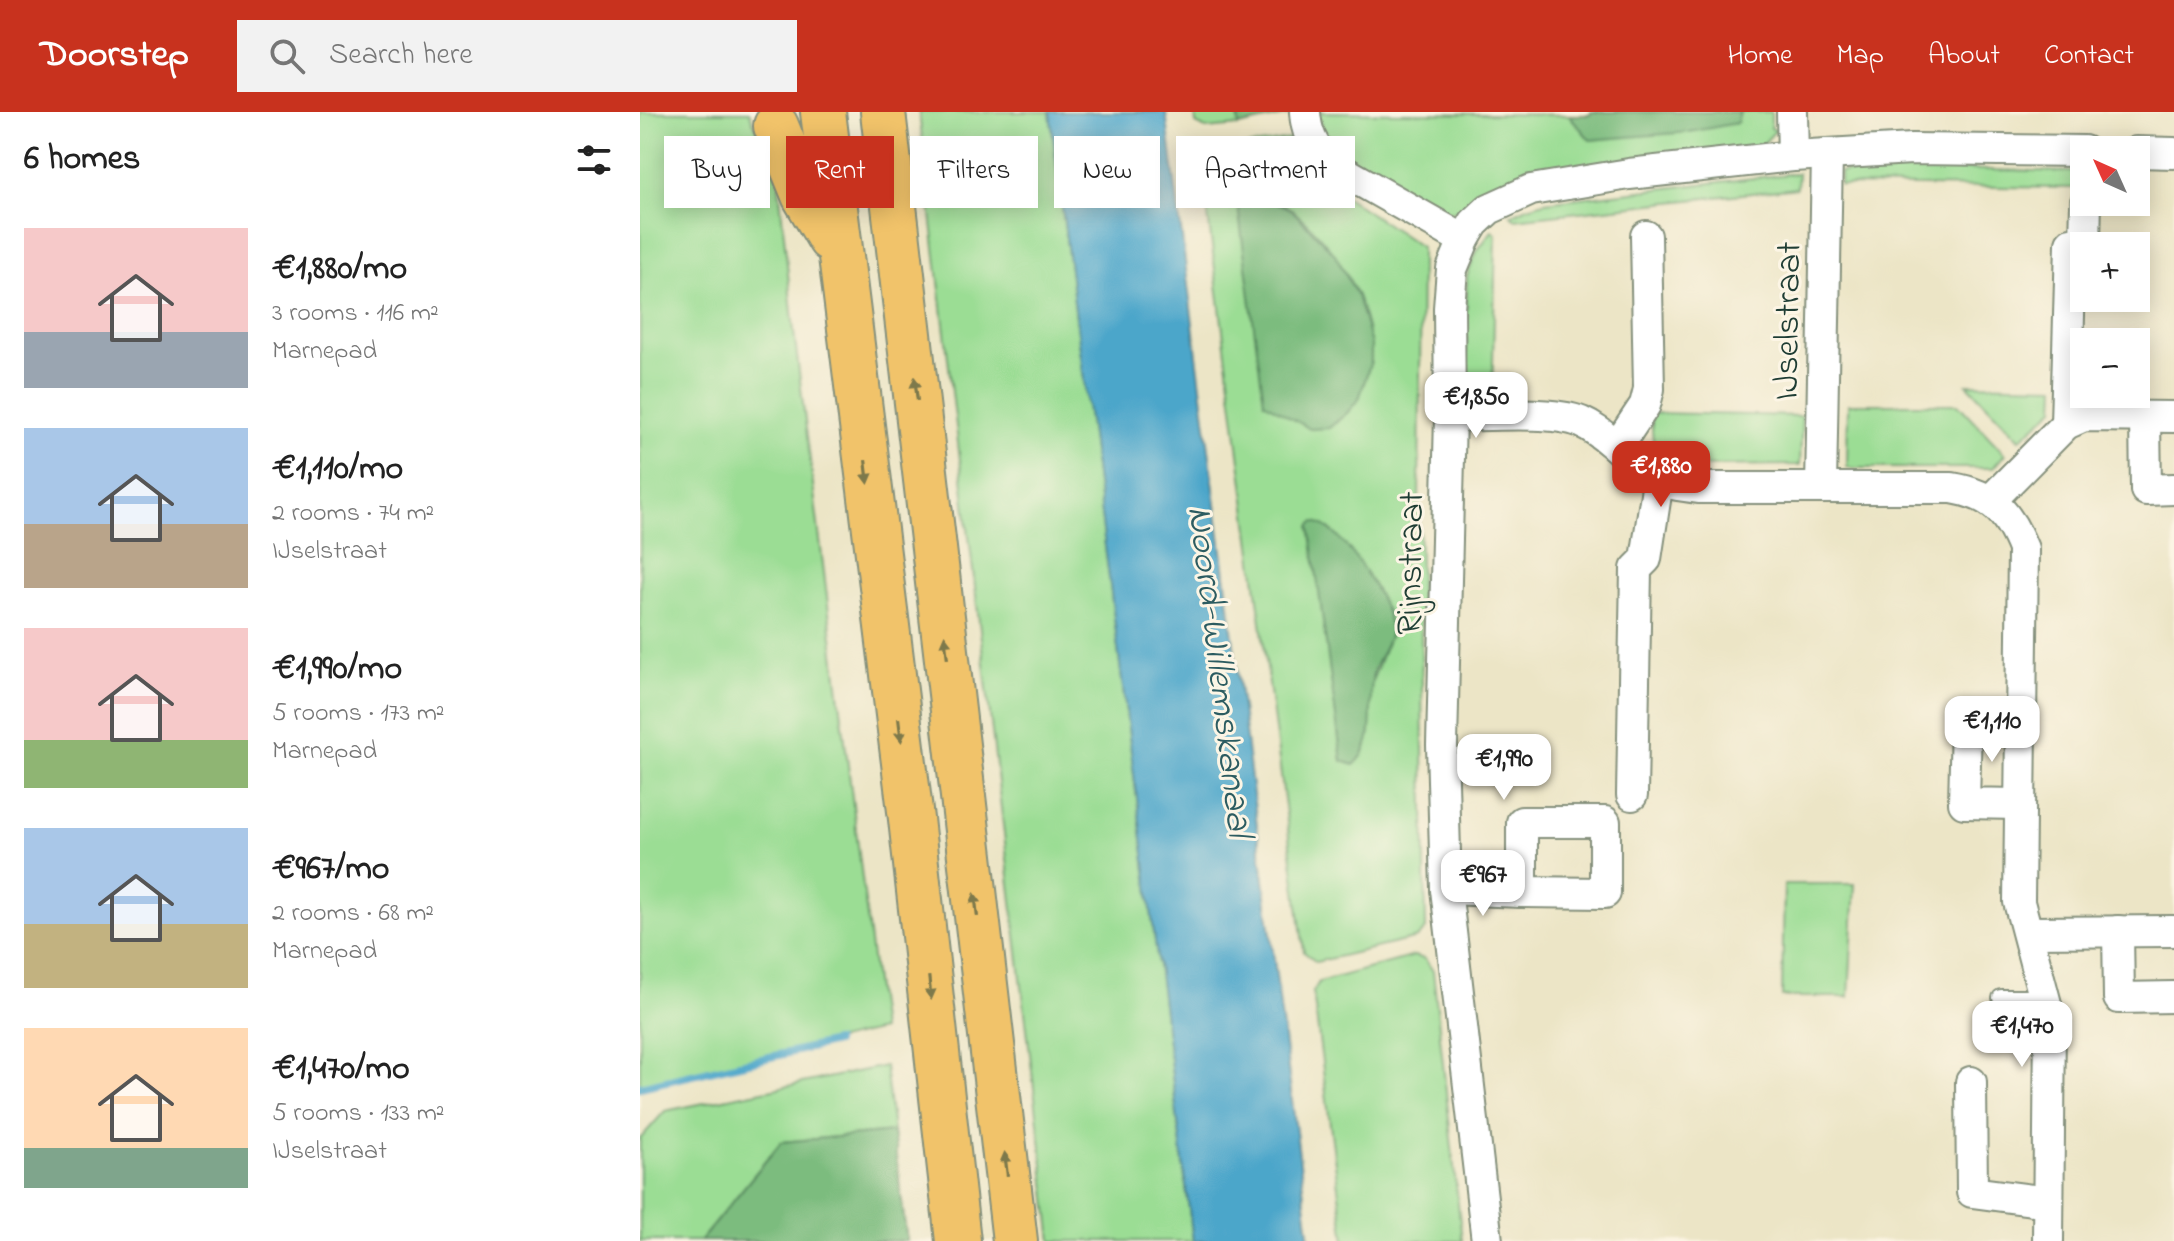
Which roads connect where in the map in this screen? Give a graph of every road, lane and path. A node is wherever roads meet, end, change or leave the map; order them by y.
1 (823, 112) edge
2 (883, 112) edge
3 (1305, 112) edge
4 (1792, 112) edge
5 (774, 119) edge
6 (2070, 151) edge
7 (2150, 152) edge
8 (2174, 153) edge
9 (1827, 154) junction
10 (1793, 156) junction
11 (2086, 216) edge
12 (1646, 236) dead end
13 (1464, 240) junction
14 (840, 256) junction
15 (1450, 416) junction
16 (2160, 417) edge
17 (2066, 424) junction
18 (1617, 447) junction
19 (1658, 481) junction
20 (1821, 488) junction
21 (2174, 489) edge
22 (1990, 501) junction
23 (1966, 723) dead end
24 (1632, 795) dead end
25 (2019, 804) junction
26 (1446, 889) junction
27 (1522, 892) dead end
28 (2118, 931) junction
29 (2174, 931) edge
30 (2028, 932) junction
31 (2174, 997) edge
32 (2001, 998) dead end
33 (2044, 998) junction
34 (1971, 1082) dead end
35 (2048, 1202) junction
36 (958, 1241) edge
37 (1015, 1241) edge
38 (1487, 1241) edge
39 (2048, 1241) edge

1 - 14 highway
37 -> 2 highway
3 - 13 street
4 - 10 street
5 - 14 highway
6 - 9 street, Rijnstraat
7 - 8 street
9 - 10 street, Rijnstraat
9 - 20 street, IJselstraat
10 - 13 street, Rijnstraat
11 - 17 street
12 - 18 street
13 - 15 street, Rijnstraat
14 -> 36 highway
15 - 18 street
15 - 26 street, Rijnstraat
16 - 17 street
16 - 21 street
17 - 22 street
18 - 19 street
19 - 20 street
19 - 24 street
20 - 22 street
22 - 25 street
23 - 25 street
25 - 30 street
26 - 27 street
26 - 38 street, Rijnstraat
28 - 29 street
28 - 30 street
28 - 31 street
30 - 33 street
32 - 33 lane
33 - 35 street
34 - 35 street
35 - 39 street

